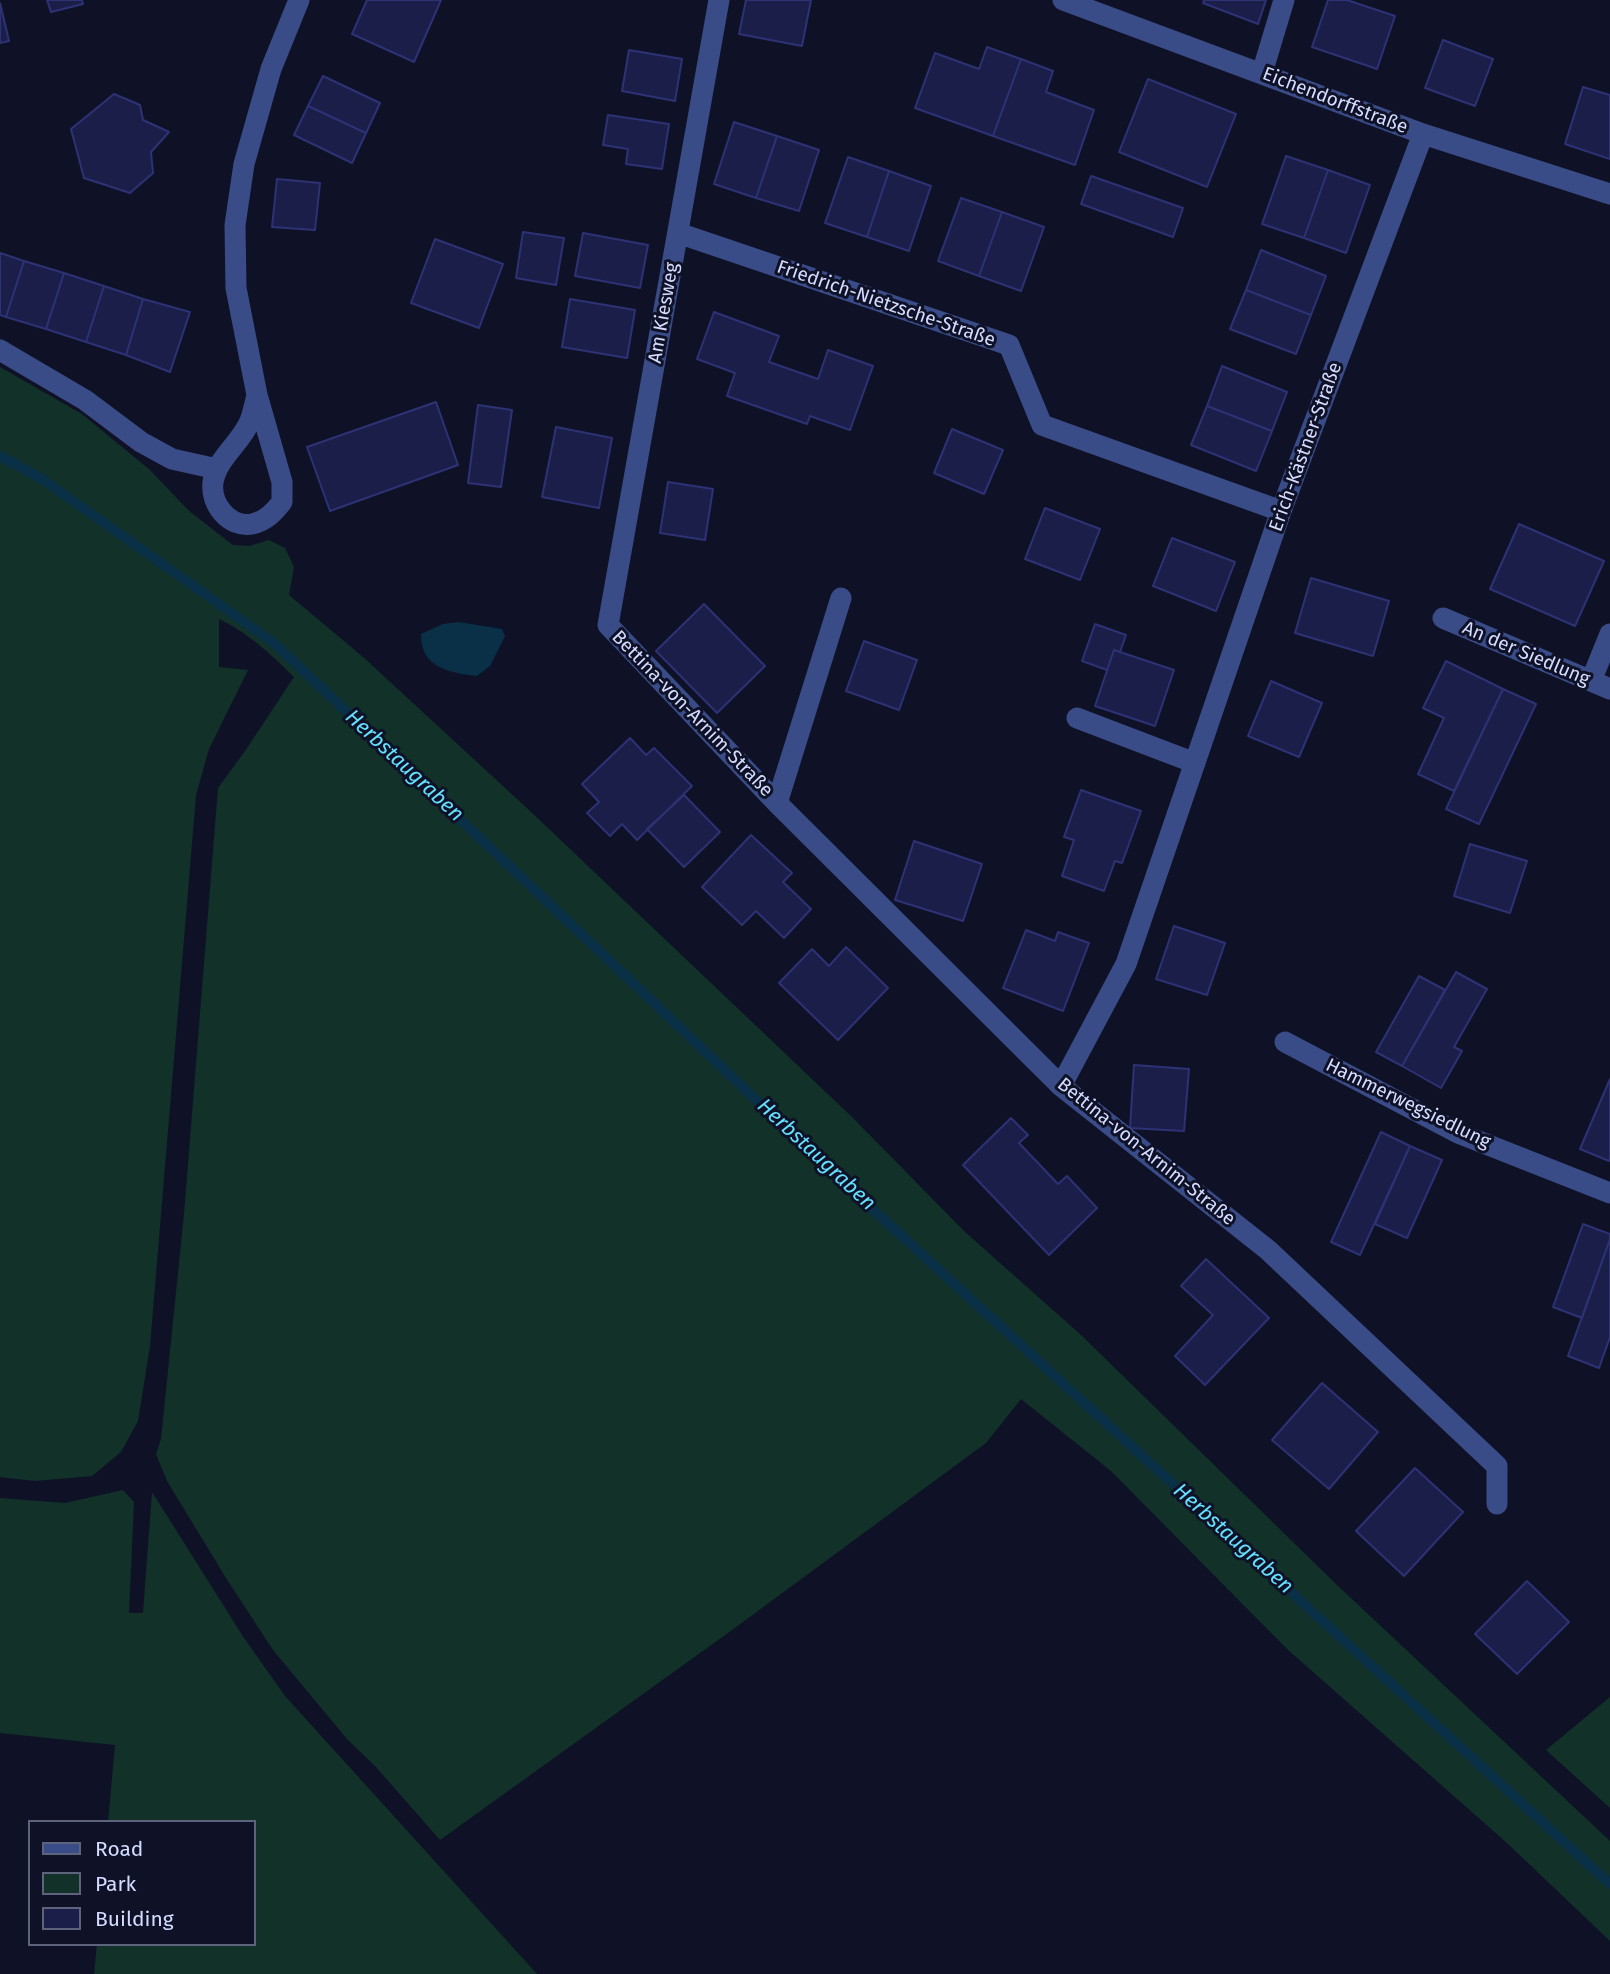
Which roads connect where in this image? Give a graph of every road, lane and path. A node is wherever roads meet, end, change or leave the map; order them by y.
1 (299, 0) edge
2 (719, 0) edge
3 (1063, 0) edge
4 (1284, 0) edge
5 (1262, 73) junction
6 (1423, 134) junction
7 (1610, 194) edge
8 (678, 233) junction
9 (0, 350) edge
10 (257, 395) junction
11 (217, 469) junction
12 (1281, 511) junction
13 (841, 598) dead end
14 (1443, 618) dead end
15 (608, 625) joint
16 (1610, 634) edge
17 (1601, 685) edge
18 (1077, 718) dead end
19 (1195, 763) junction
20 (777, 803) junction
21 (1285, 1042) dead end
22 (1061, 1086) junction
23 (1610, 1193) edge
24 (1497, 1504) dead end

1 - 10 street
2 - 8 street, Am Kiesweg
3 - 5 street, Eichendorffstraße
4 - 5 street
5 - 6 street, Eichendorffstraße
6 - 7 street, Eichendorffstraße
6 - 12 street, Erich-Kästner-Straße
8 - 12 street, Friedrich-Nietzsche-Straße
8 - 15 street, Am Kiesweg
9 - 11 street
10 - 11 street
10 - 11 street
12 - 19 street, Erich-Kästner-Straße
13 - 20 street, Bettina-von-Arnim-Straße
14 - 17 street, An der Siedlung
15 - 20 street, Bettina-von-Arnim-Straße
16 - 17 street
18 - 19 street
19 - 22 street, Erich-Kästner-Straße
20 - 22 street, Bettina-von-Arnim-Straße
21 - 23 street, Hammerwegsiedlung
22 - 24 street, Bettina-von-Arnim-Straße

